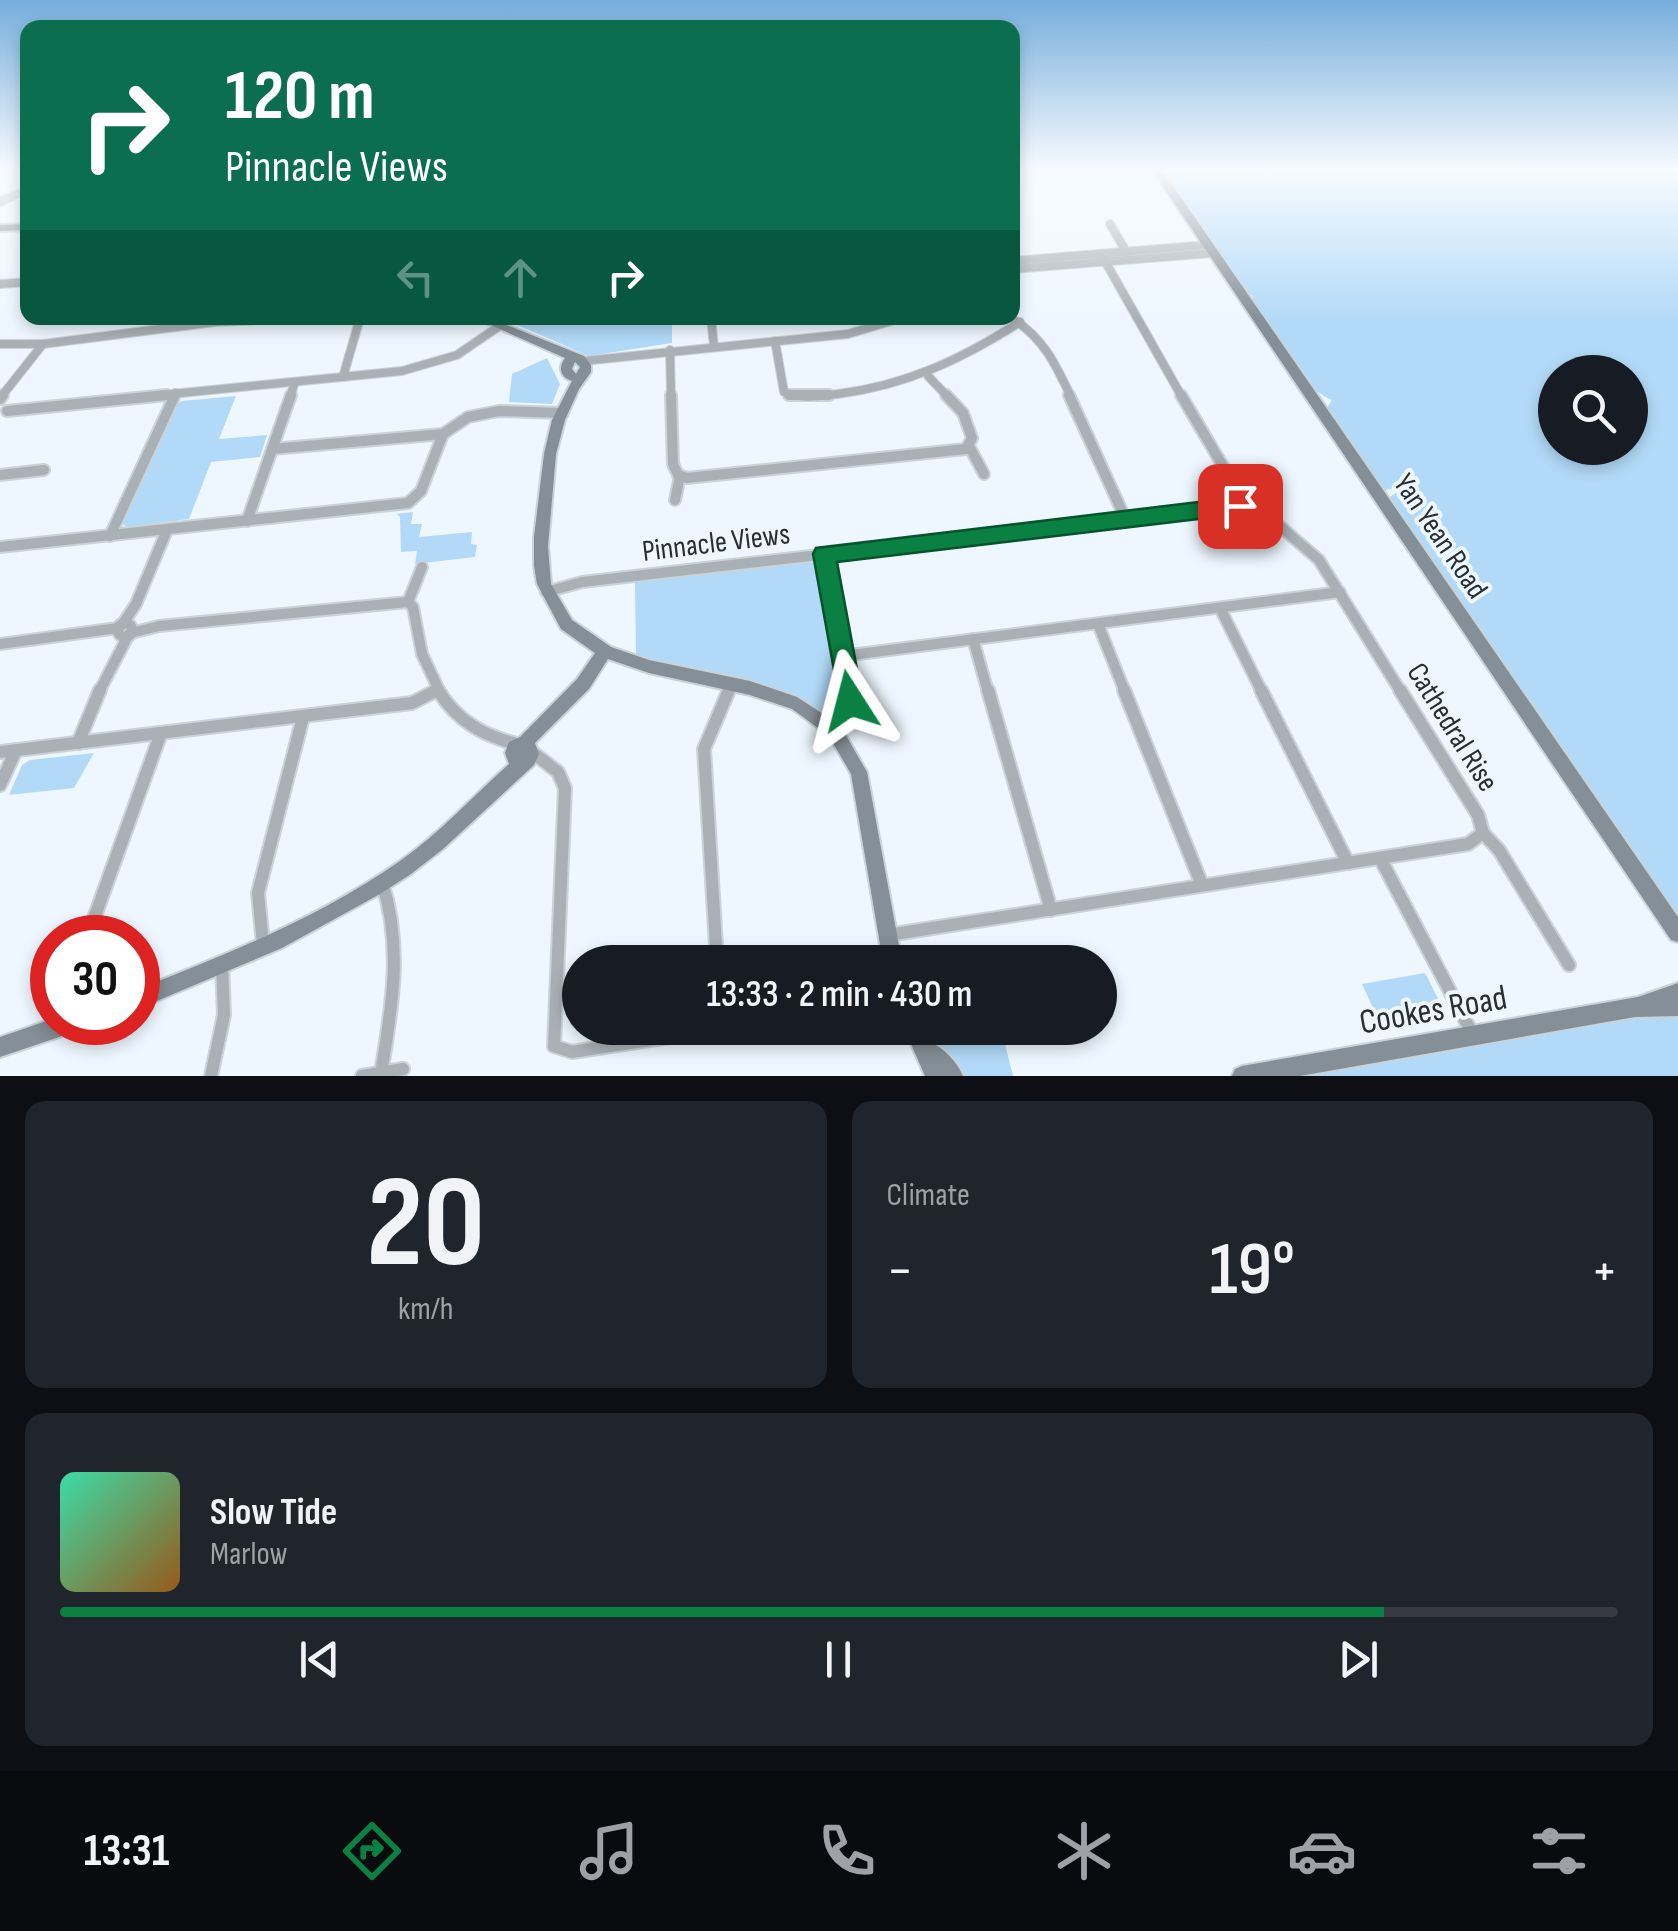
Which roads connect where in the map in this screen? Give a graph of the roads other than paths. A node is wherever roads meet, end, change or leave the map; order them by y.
1 (1190, 220) edge
2 (1110, 224) dead end
3 (1210, 249) junction
4 (1128, 256) junction
5 (1104, 258) junction
6 (1020, 262) edge
7 (1020, 269) edge
8 (1020, 324) edge
9 (207, 325) edge
10 (358, 325) edge
11 (494, 325) edge
12 (712, 325) edge
13 (882, 325) edge
14 (1008, 325) edge
15 (498, 327) junction
16 (774, 341) junction
17 (0, 344) edge
18 (43, 344) junction
19 (714, 346) junction
20 (557, 350) junction
21 (670, 350) junction
22 (584, 366) junction
23 (569, 376) junction
24 (928, 376) junction
25 (343, 377) junction
26 (295, 382) junction
27 (176, 393) junction
28 (4, 408) edge
29 (561, 413) junction
30 (443, 434) junction
31 (969, 446) junction
32 (272, 448) junction
33 (44, 470) dead end
34 (0, 474) edge
35 (984, 474) dead end
36 (680, 476) junction
37 (674, 500) dead end
38 (1250, 502) junction
39 (1126, 520) junction
40 (247, 521) junction
41 (167, 530) junction
42 (110, 536) junction
43 (0, 547) edge
44 (824, 554) junction
45 (422, 567) dead end
46 (546, 592) junction
47 (1340, 592) junction
48 (408, 602) junction
49 (1220, 608) junction
50 (1098, 624) junction
51 (125, 630) junction
52 (973, 639) junction
53 (0, 644) edge
54 (608, 652) junction
55 (842, 656) junction
56 (730, 686) junction
57 (437, 690) junction
58 (303, 716) junction
59 (832, 725) junction
60 (162, 733) junction
61 (78, 743) junction
62 (16, 750) junction
63 (0, 752) edge
64 (523, 753) junction
65 (0, 785) edge
66 (1483, 833) junction
67 (1380, 858) junction
68 (1348, 862) junction
69 (382, 882) junction
70 (1202, 885) junction
71 (1051, 910) junction
72 (95, 915) edge
73 (1678, 934) edge
74 (888, 935) junction
75 (263, 944) junction
76 (717, 945) edge
77 (890, 945) edge
78 (222, 964) junction
79 (1569, 965) dead end
80 (160, 990) edge
81 (1678, 993) edge
82 (1635, 1006) junction
83 (1678, 1006) edge
84 (1473, 1035) junction
85 (30, 1036) edge
86 (616, 1045) edge
87 (922, 1045) edge
88 (926, 1045) edge
89 (0, 1047) edge
90 (403, 1070) dead end
91 (381, 1073) junction
92 (211, 1076) edge
93 (362, 1076) edge
94 (935, 1076) edge
95 (952, 1076) edge
96 (1242, 1076) edge

1 - 3 street, Yan Yean Road
2 - 4 street
3 - 4 street
3 - 73 street, Yan Yean Road
4 - 5 street
5 - 6 street
5 - 7 street
5 - 38 street, Cathedral Rise
8 - 39 street
9 - 18 street
10 - 25 street
11 - 15 street
12 - 19 street
13 - 16 street
14 - 24 street
15 - 20 street
15 - 25 street
16 - 19 street
16 - 24 street
17 - 18 street
18 - 28 street
19 - 21 street
20 - 22 street
20 - 23 street
21 - 22 street
21 - 36 street
22 - 23 street
22 - 23 street
23 - 29 street
24 - 31 street
25 - 26 street
26 - 27 street
26 - 32 street
27 - 28 street
27 - 42 street
29 - 30 street
29 - 46 street
30 - 32 street
30 - 40 street
31 - 35 street
31 - 36 street
32 - 40 street
33 - 34 street
36 - 37 street
38 - 39 street, Pinnacle Views
38 - 47 street, Cathedral Rise
39 - 44 street, Pinnacle Views
40 - 41 street
41 - 42 street
41 - 51 street
42 - 43 street
44 - 46 street, Pinnacle Views
44 - 55 street
45 - 48 street
46 - 54 street
47 - 49 street
47 - 66 street, Cathedral Rise
48 - 51 street
48 - 57 street
49 - 50 street
49 - 68 street
50 - 52 street
50 - 70 street
51 - 53 street
51 - 61 street
52 - 55 street
52 - 71 street
54 - 56 street
54 - 64 street
55 - 59 street
56 - 59 street
56 - 76 street
57 - 58 street
57 - 64 street
58 - 60 street
58 - 75 street
59 - 74 street
60 - 61 street
60 - 72 street
61 - 62 street
62 - 63 street
62 - 65 street
64 - 69 street
64 - 86 street
66 - 67 street, Cathedral Rise
66 - 79 street
67 - 68 street, Cathedral Rise
67 - 84 street
68 - 70 street, Cathedral Rise
69 - 75 street
69 - 91 street
70 - 71 street, Cathedral Rise
71 - 74 street, Cathedral Rise
74 - 77 street
75 - 78 street
78 - 80 street
78 - 92 street
81 - 82 street, Cookes Road
82 - 83 street, Cookes Road
82 - 84 street, Cookes Road
84 - 96 street, Cookes Road
85 - 89 street
87 - 94 street
88 - 95 street
90 - 91 street
91 - 93 street

